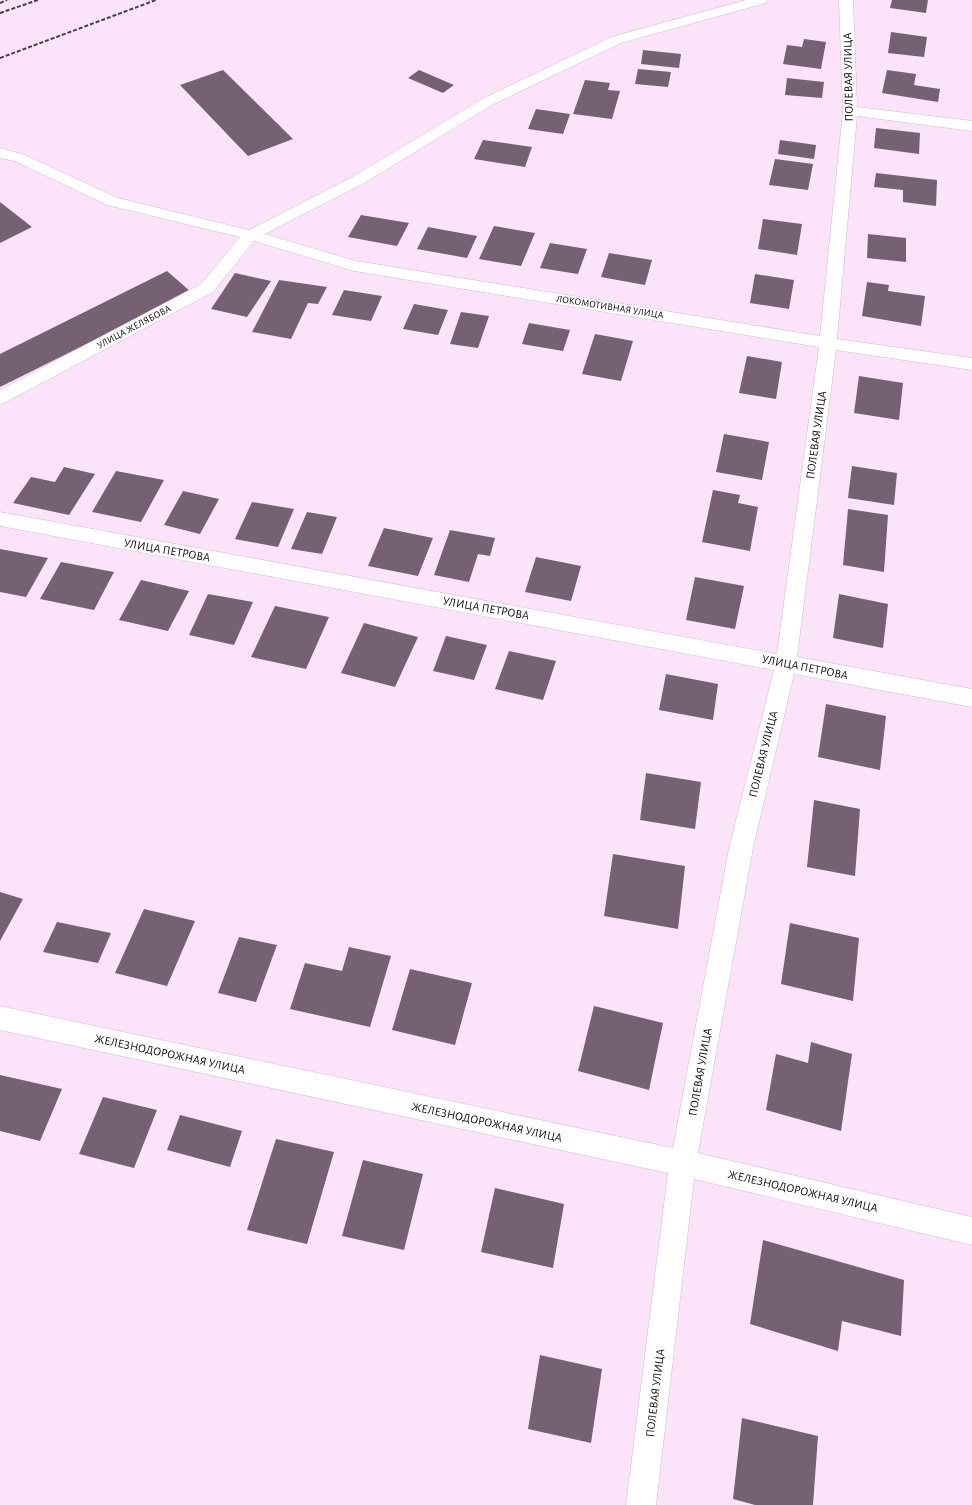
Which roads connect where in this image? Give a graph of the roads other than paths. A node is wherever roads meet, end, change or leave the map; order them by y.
1 (761, 0) edge
2 (846, 0) edge
3 (850, 111) junction
4 (972, 126) edge
5 (0, 153) edge
6 (251, 235) junction
7 (828, 343) junction
8 (972, 364) edge
9 (0, 398) edge
10 (0, 519) edge
11 (786, 663) junction
12 (972, 698) edge
13 (0, 1018) edge
14 (683, 1163) junction
15 (972, 1231) edge
16 (641, 1505) edge

1 - 6 street
2 - 3 street, ПОЛЕВАЯ УЛИЦА
3 - 4 street
3 - 7 street, ПОЛЕВАЯ УЛИЦА
5 - 6 street, ЛОКОМОТИВНАЯ УЛИЦА
6 - 7 street, ЛОКОМОТИВНАЯ УЛИЦА
6 - 9 street, УЛИЦА ЖЕЛЯБОВА
7 - 8 street, ЛОКОМОТИВНАЯ УЛИЦА
7 - 11 street, ПОЛЕВАЯ УЛИЦА
10 - 11 street, УЛИЦА ПЕТРОВА
11 - 12 street, УЛИЦА ПЕТРОВА
11 - 14 street, ПОЛЕВАЯ УЛИЦА
13 - 14 street, ЖЕЛЕЗНОДОРОЖНАЯ УЛИЦА
14 - 15 street, ЖЕЛЕЗНОДОРОЖНАЯ УЛИЦА
14 - 16 street, ПОЛЕВАЯ УЛИЦА

